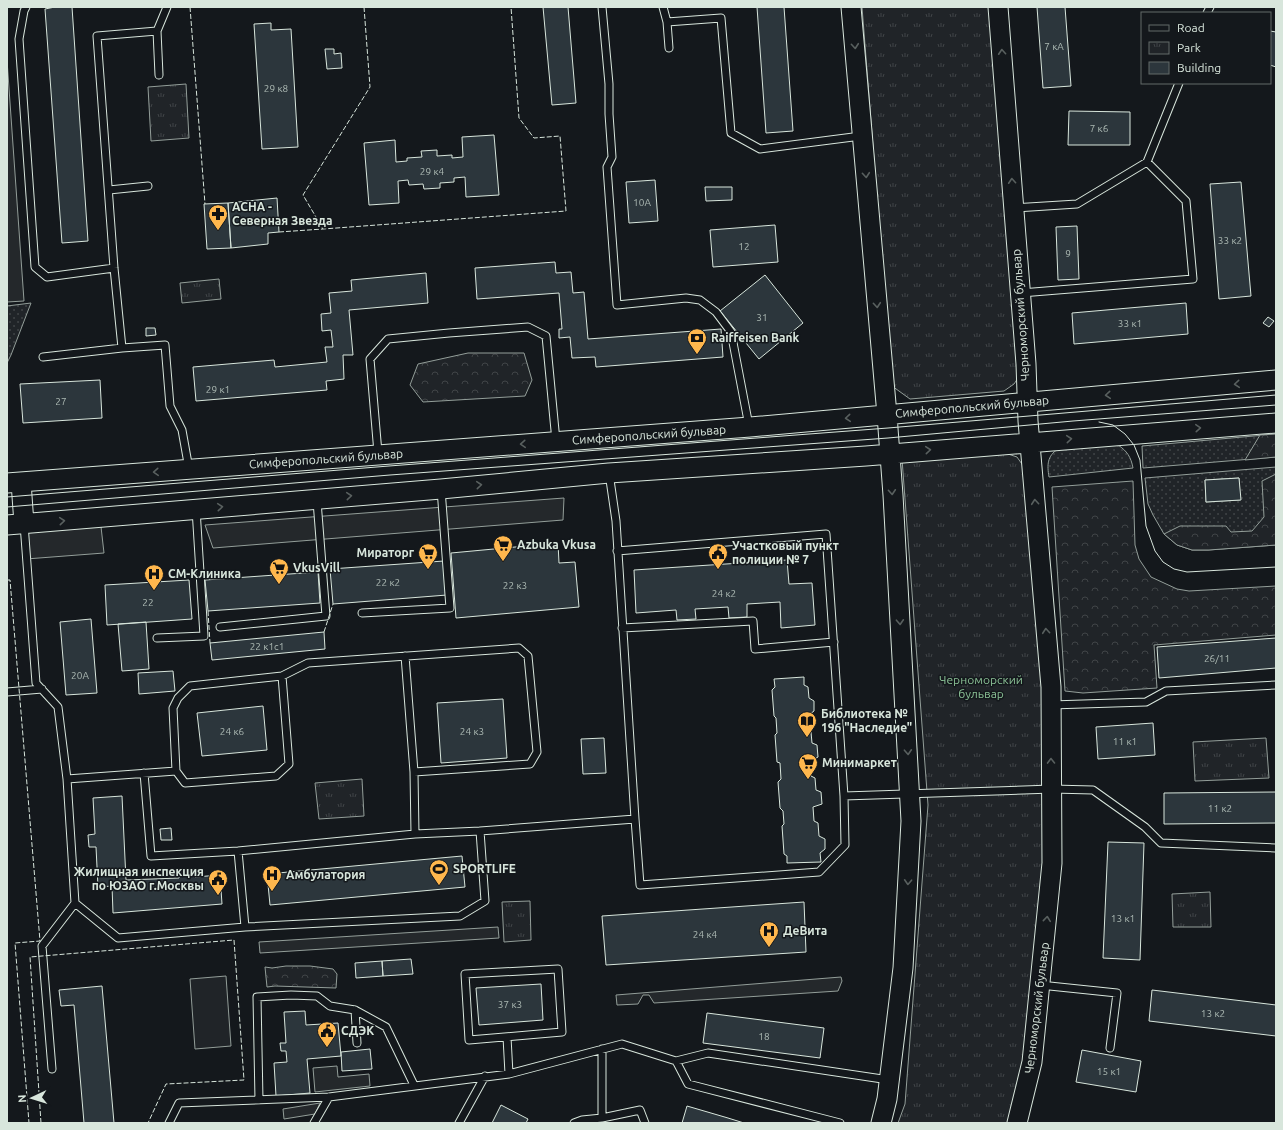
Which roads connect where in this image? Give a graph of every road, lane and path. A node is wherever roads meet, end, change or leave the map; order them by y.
1 (26, 7) edge
2 (167, 7) edge
3 (602, 7) edge
4 (663, 7) edge
5 (851, 7) edge
6 (998, 7) edge
7 (667, 22) junction
8 (157, 31) junction
9 (669, 48) dead end
10 (159, 75) dead end
11 (1179, 84) edge
12 (863, 136) junction
13 (1147, 162) junction
14 (148, 186) dead end
15 (109, 190) junction
16 (1014, 208) junction
17 (114, 268) junction
18 (1020, 294) junction
19 (122, 348) junction
20 (43, 357) dead end
21 (1276, 380) edge
22 (1027, 402) junction
23 (887, 415) junction
24 (1276, 423) edge
25 (750, 427) junction
26 (556, 442) junction
27 (1030, 442) junction
28 (889, 453) junction
29 (379, 456) junction
30 (189, 470) junction
31 (609, 473) junction
32 (14, 482) edge
33 (441, 488) junction
34 (317, 499) junction
35 (196, 509) junction
36 (15, 524) edge
37 (617, 551) junction
38 (362, 613) dead end
39 (220, 627) dead end
40 (622, 628) junction
41 (158, 638) dead end
42 (834, 642) junction
43 (405, 656) junction
44 (282, 676) junction
45 (1276, 686) edge
46 (42, 689) junction
47 (7, 692) edge
48 (1051, 706) junction
49 (176, 771) junction
50 (414, 772) junction
51 (144, 773) junction
52 (67, 778) junction
53 (1052, 790) junction
54 (910, 793) junction
55 (844, 796) junction
56 (635, 819) junction
57 (480, 831) junction
58 (415, 834) junction
59 (1275, 848) dead end
60 (238, 851) junction
61 (75, 903) junction
62 (245, 927) junction
63 (1040, 985) junction
64 (355, 1010) junction
65 (507, 1037) junction
66 (357, 1043) dead end
67 (1110, 1048) dead end
68 (602, 1049) junction
69 (676, 1061) junction
70 (52, 1069) dead end
71 (509, 1074) junction
72 (484, 1076) junction
73 (889, 1080) junction
74 (414, 1085) junction
75 (329, 1096) junction
76 (259, 1100) junction
77 (602, 1118) junction
78 (169, 1123) edge
79 (314, 1123) edge
80 (460, 1123) edge
81 (574, 1123) edge
82 (645, 1123) edge
83 (840, 1123) edge
84 (881, 1123) edge
85 (1017, 1123) edge

1 - 17 lane
2 - 8 lane
3 - 25 lane
4 - 7 lane
5 -> 12 main road
16 -> 6 main road, Черноморский бульвар
7 - 9 lane
7 - 12 lane
8 - 10 lane
8 - 15 lane
11 - 13 lane
12 -> 23 main road
13 - 16 lane
13 - 18 lane
14 - 15 lane
15 - 17 lane
16 - 18 main road, Черноморский бульвар
17 - 19 lane
18 - 22 main road, Черноморский бульвар
19 - 20 lane
19 - 30 lane
21 -> 22 main road, Симферопольский бульвар
22 - 23 main road, Симферопольский бульвар
22 - 27 main road, Черноморский бульвар
23 -> 25 main road, Симферопольский бульвар
23 - 28 main road
27 -> 24 main road
25 - 26 main road, Симферопольский бульвар
26 -> 29 main road, Симферопольский бульвар
26 - 29 lane
28 -> 27 main road
48 -> 27 main road, Черноморский бульвар
28 - 31 main road
28 -> 54 main road
29 - 30 main road, Симферопольский бульвар
30 -> 32 main road, Симферопольский бульвар
33 -> 31 main road
31 - 37 lane
32 - 36 main road, Симферопольский бульвар
34 -> 33 main road
33 - 38 lane
35 -> 34 main road
34 - 39 lane
36 -> 35 main road
35 - 41 lane
36 - 46 lane
37 - 40 lane
37 - 42 lane
40 - 42 lane
40 - 56 lane
42 - 55 lane
43 - 44 lane
43 - 50 lane
43 - 50 lane
44 - 49 lane
44 - 49 lane
45 - 48 lane
46 - 47 lane
46 - 52 lane
53 -> 48 main road, Черноморский бульвар
49 - 51 lane
50 - 58 lane
51 - 52 lane
51 - 60 lane
52 - 61 lane
53 - 54 lane
53 - 59 lane
63 -> 53 main road, Черноморский бульвар
54 - 55 lane
54 -> 73 main road
55 - 56 lane
56 - 57 lane
57 - 58 lane
57 - 62 lane
58 - 60 lane
60 - 62 lane
61 - 62 lane
61 - 70 lane
63 - 67 lane
63 - 85 main road, Черноморский бульвар
64 - 66 lane
64 - 74 lane
64 - 76 lane
65 - 65 lane
65 - 71 lane
68 - 69 lane
68 - 71 lane
68 - 77 lane
69 - 73 lane
69 - 83 lane
71 - 72 lane
72 - 74 lane
72 - 80 lane
73 - 84 main road
74 - 75 lane
75 - 76 lane
75 - 79 lane
76 - 78 lane
77 - 81 lane
77 - 82 lane

